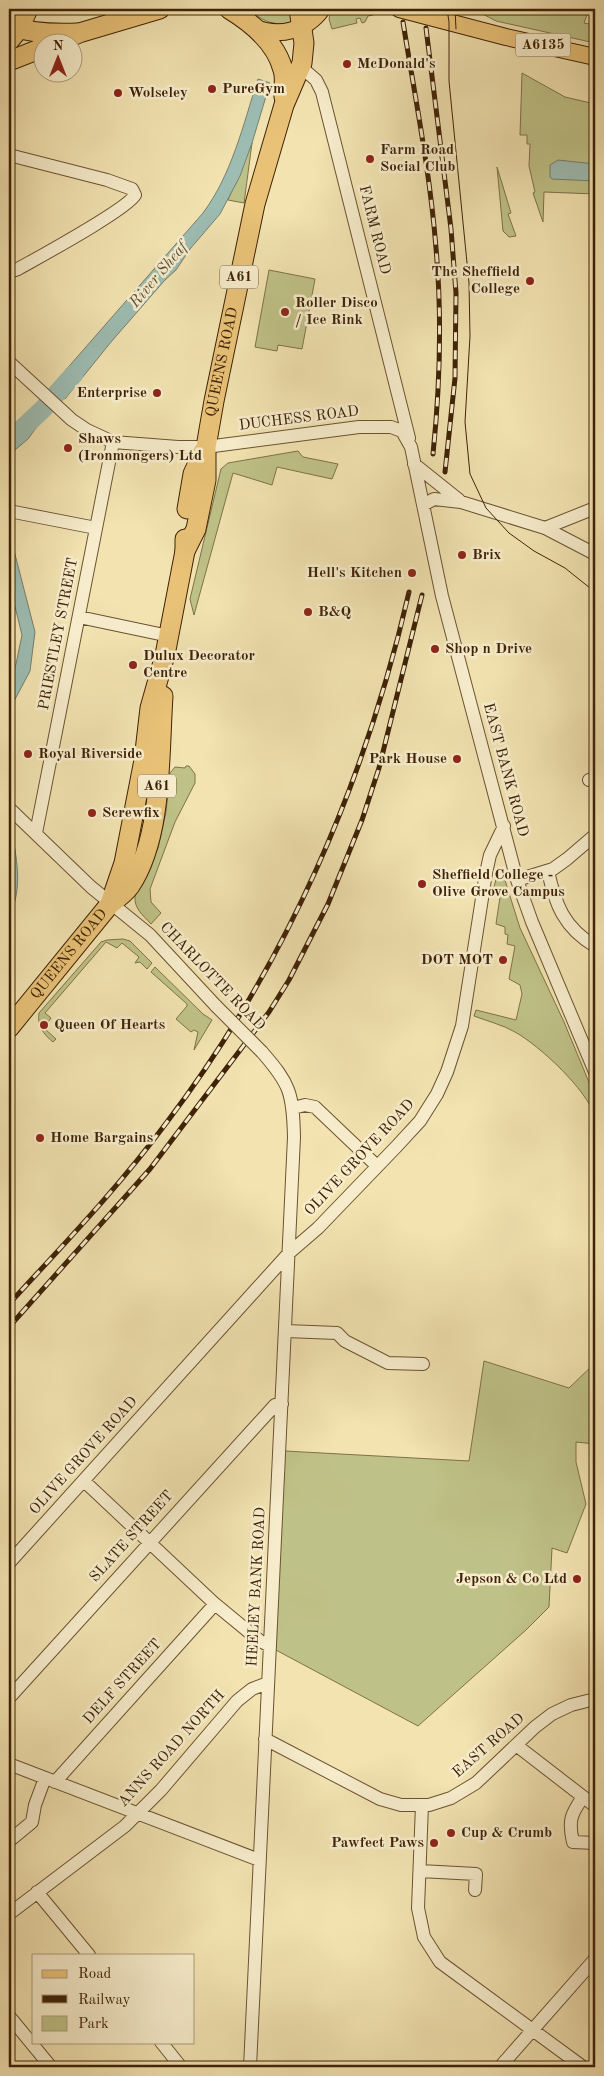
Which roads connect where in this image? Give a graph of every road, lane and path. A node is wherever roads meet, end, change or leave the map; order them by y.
1 (28, 9) edge
2 (160, 9) edge
3 (229, 9) edge
4 (322, 9) edge
5 (399, 9) edge
6 (456, 16) edge
7 (302, 26) edge
8 (256, 28) junction
9 (12, 32) edge
10 (82, 32) edge
11 (32, 33) edge
12 (32, 52) edge
13 (595, 56) edge
14 (9, 60) edge
15 (301, 67) junction
16 (284, 105) junction
17 (9, 155) edge
18 (9, 272) edge
19 (9, 362) edge
20 (401, 409) junction
21 (381, 428) junction
22 (114, 442) junction
23 (412, 446) junction
24 (206, 447) junction
25 (416, 467) junction
26 (461, 502) junction
27 (424, 505) junction
28 (590, 509) edge
29 (9, 511) edge
30 (96, 528) junction
31 (545, 528) junction
32 (564, 538) junction
33 (595, 554) edge
34 (79, 617) junction
35 (169, 636) junction
36 (10, 810) edge
37 (504, 826) junction
38 (36, 833) junction
39 (595, 835) edge
40 (512, 859) junction
41 (548, 871) junction
42 (486, 873) junction
43 (517, 880) junction
44 (110, 904) junction
45 (595, 946) edge
46 (9, 1028) edge
47 (595, 1072) edge
48 (293, 1108) junction
49 (377, 1166) junction
50 (289, 1253) junction
51 (262, 1282) junction
52 (287, 1287) junction
53 (286, 1331) junction
54 (423, 1364) dead end
55 (282, 1404) junction
56 (84, 1481) junction
57 (150, 1542) junction
58 (9, 1563) edge
59 (215, 1604) junction
60 (270, 1646) junction
61 (268, 1684) junction
62 (9, 1698) edge
63 (595, 1699) edge
64 (265, 1739) junction
65 (516, 1745) junction
66 (9, 1764) edge
67 (50, 1780) junction
68 (583, 1797) junction
69 (422, 1805) junction
70 (595, 1806) edge
71 (137, 1812) junction
72 (9, 1842) edge
73 (595, 1843) edge
74 (259, 1860) junction
75 (420, 1870) junction
76 (475, 1890) dead end
77 (37, 1892) junction
78 (9, 1914) edge
79 (88, 1954) edge
80 (595, 1959) edge
81 (9, 2016) edge
82 (532, 2030) junction
83 (32, 2044) edge
84 (32, 2044) edge
85 (163, 2044) edge
86 (51, 2067) edge
87 (181, 2067) edge
88 (250, 2067) edge
89 (500, 2067) edge
90 (583, 2067) edge

1 - 9 highway
2 - 10 highway
3 - 8 highway, A61
4 - 7 main road
5 - 6 main road, A6135
6 - 13 main road, A6135
7 - 8 main road
7 - 15 highway, QUEENS ROAD / A61
8 - 16 highway, QUEENS ROAD / A61
9 - 11 highway
12 - 14 highway
15 - 16 highway, QUEENS ROAD / A61
15 - 20 street, FARM ROAD
16 - 24 highway, QUEENS ROAD / A61
17 - 18 street
19 - 22 street, DUCHESS ROAD
20 - 21 street
20 - 23 street, FARM ROAD
21 - 23 street
21 - 24 street, DUCHESS ROAD
21 - 25 street, EAST BANK ROAD
22 - 24 street, DUCHESS ROAD
22 - 30 street, PRIESTLEY STREET
23 - 25 street, EAST BANK ROAD
24 - 35 highway, QUEENS ROAD / A61
25 - 26 street
25 - 27 street, EAST BANK ROAD
26 - 27 street
26 - 31 street
27 - 37 street, EAST BANK ROAD
28 - 31 street
28 - 32 street
29 - 30 street
30 - 34 street, PRIESTLEY STREET
31 - 32 street
32 - 33 street
34 - 35 street
34 - 38 street, PRIESTLEY STREET
35 - 44 highway, QUEENS ROAD / A61
36 - 38 street, CHARLOTTE ROAD
37 - 40 street, EAST BANK ROAD
37 - 42 street, OLIVE GROVE ROAD
38 - 44 street, CHARLOTTE ROAD
39 - 41 street
40 - 42 street
40 - 43 street, EAST BANK ROAD
41 - 43 street
41 - 45 street
42 - 49 street, OLIVE GROVE ROAD
43 - 47 street, EAST BANK ROAD
44 - 46 highway, QUEENS ROAD / A61
44 - 48 street, CHARLOTTE ROAD, bridge
48 - 49 street
48 - 50 street, HEELEY BANK ROAD
49 - 50 street, OLIVE GROVE ROAD
50 - 51 street, OLIVE GROVE ROAD
50 - 52 street, HEELEY BANK ROAD
51 - 52 street
51 - 56 street, OLIVE GROVE ROAD
52 - 53 street, HEELEY BANK ROAD
53 - 54 street
53 - 55 street, HEELEY BANK ROAD
55 - 57 street, SLATE STREET
55 - 60 street, HEELEY BANK ROAD
56 - 57 street
56 - 58 street, OLIVE GROVE ROAD
57 - 59 street
57 - 62 street, SLATE STREET
59 - 60 street
59 - 67 street, DELF STREET
60 - 61 street, HEELEY BANK ROAD
61 - 64 street, HEELEY BANK ROAD
61 - 71 street, ANNS ROAD NORTH
63 - 65 street, EAST ROAD
64 - 69 street, EAST ROAD
64 - 74 street, HEELEY BANK ROAD
65 - 68 street
65 - 69 street, EAST ROAD
66 - 67 street
67 - 71 street
67 - 72 street
68 - 70 street
68 - 73 street
69 - 75 street
71 - 74 street
71 - 77 street, ANNS ROAD NORTH
74 - 88 street, HEELEY BANK ROAD
75 - 76 street
75 - 82 street
77 - 78 street, ANNS ROAD NORTH
77 - 79 street
80 - 82 street
81 - 83 street
82 - 89 street
82 - 90 street
84 - 86 street
85 - 87 street

